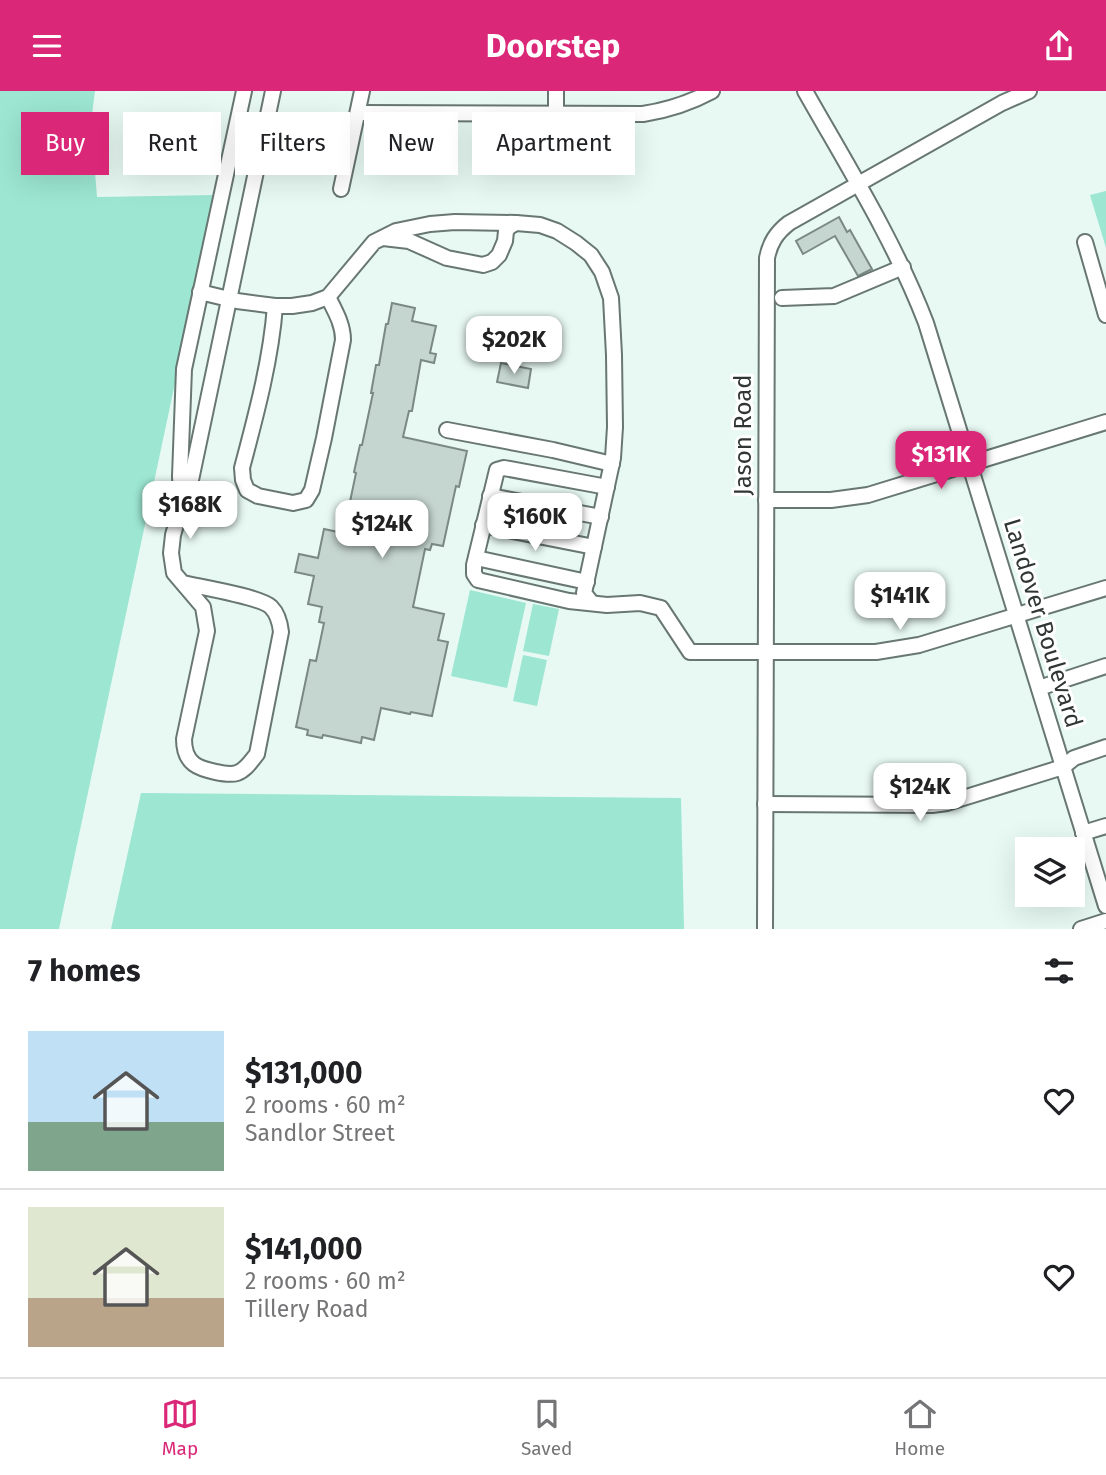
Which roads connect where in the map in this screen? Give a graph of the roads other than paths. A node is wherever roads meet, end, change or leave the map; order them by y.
1 (244, 91) edge
2 (273, 91) edge
3 (362, 91) edge
4 (556, 91) edge
5 (712, 91) edge
6 (805, 91) edge
7 (1029, 91) edge
8 (556, 112) edge
9 (358, 113) junction
10 (472, 114) edge
11 (635, 114) edge
12 (858, 184) junction
13 (341, 189) dead end
14 (516, 223) junction
15 (382, 238) junction
16 (1085, 242) dead end
17 (903, 267) junction
18 (200, 292) junction
19 (328, 297) junction
20 (782, 297) dead end
21 (228, 299) junction
22 (275, 306) junction
23 (1106, 315) edge
24 (1106, 422) edge
25 (447, 430) dead end
26 (612, 464) junction
27 (970, 464) junction
28 (607, 487) junction
29 (490, 496) junction
30 (766, 500) junction
31 (182, 504) junction
32 (601, 517) junction
33 (484, 525) junction
34 (594, 547) junction
35 (476, 558) junction
36 (587, 582) junction
37 (183, 583) junction
38 (1106, 588) edge
39 (592, 603) junction
40 (1016, 615) junction
41 (766, 653) junction
42 (1106, 666) edge
43 (1039, 688) junction
44 (1106, 747) edge
45 (1063, 767) junction
46 (765, 804) junction
47 (1106, 826) edge
48 (1083, 833) junction
49 (1105, 902) edge
50 (1106, 921) edge
51 (765, 929) edge
52 (1080, 929) edge

1 - 18 street
2 - 21 street
3 - 9 street
4 - 8 street
5 - 11 street
6 - 12 street, Landover Boulevard
7 - 12 street, Jason Road
9 - 10 street
9 - 13 street
12 - 17 street, Landover Boulevard
12 - 30 street, Jason Road
14 - 15 street
14 - 15 street
14 - 26 street
15 - 19 street
16 - 23 street
17 - 20 street
17 - 27 street, Landover Boulevard
18 - 21 street
18 - 31 street
19 - 22 street
19 - 22 street
21 - 22 street
21 - 31 street
24 - 27 street
25 - 26 street
26 - 28 street
27 - 30 street
27 - 40 street, Landover Boulevard
28 - 29 street
28 - 32 street
29 - 32 street
29 - 33 street
30 - 41 street, Jason Road
31 - 37 street
32 - 34 street
33 - 34 street
33 - 35 street
34 - 36 street
35 - 36 street
35 - 39 street
36 - 39 street
37 - 37 street
38 - 40 street
39 - 41 street
40 - 41 street
40 - 43 street, Landover Boulevard
41 - 46 street, Jason Road
42 - 43 street
43 - 45 street, Landover Boulevard
44 - 45 street
45 - 46 street
45 - 48 street, Landover Boulevard
46 - 51 street, Jason Road
47 - 48 street
48 - 49 street, Landover Boulevard
50 - 52 street

